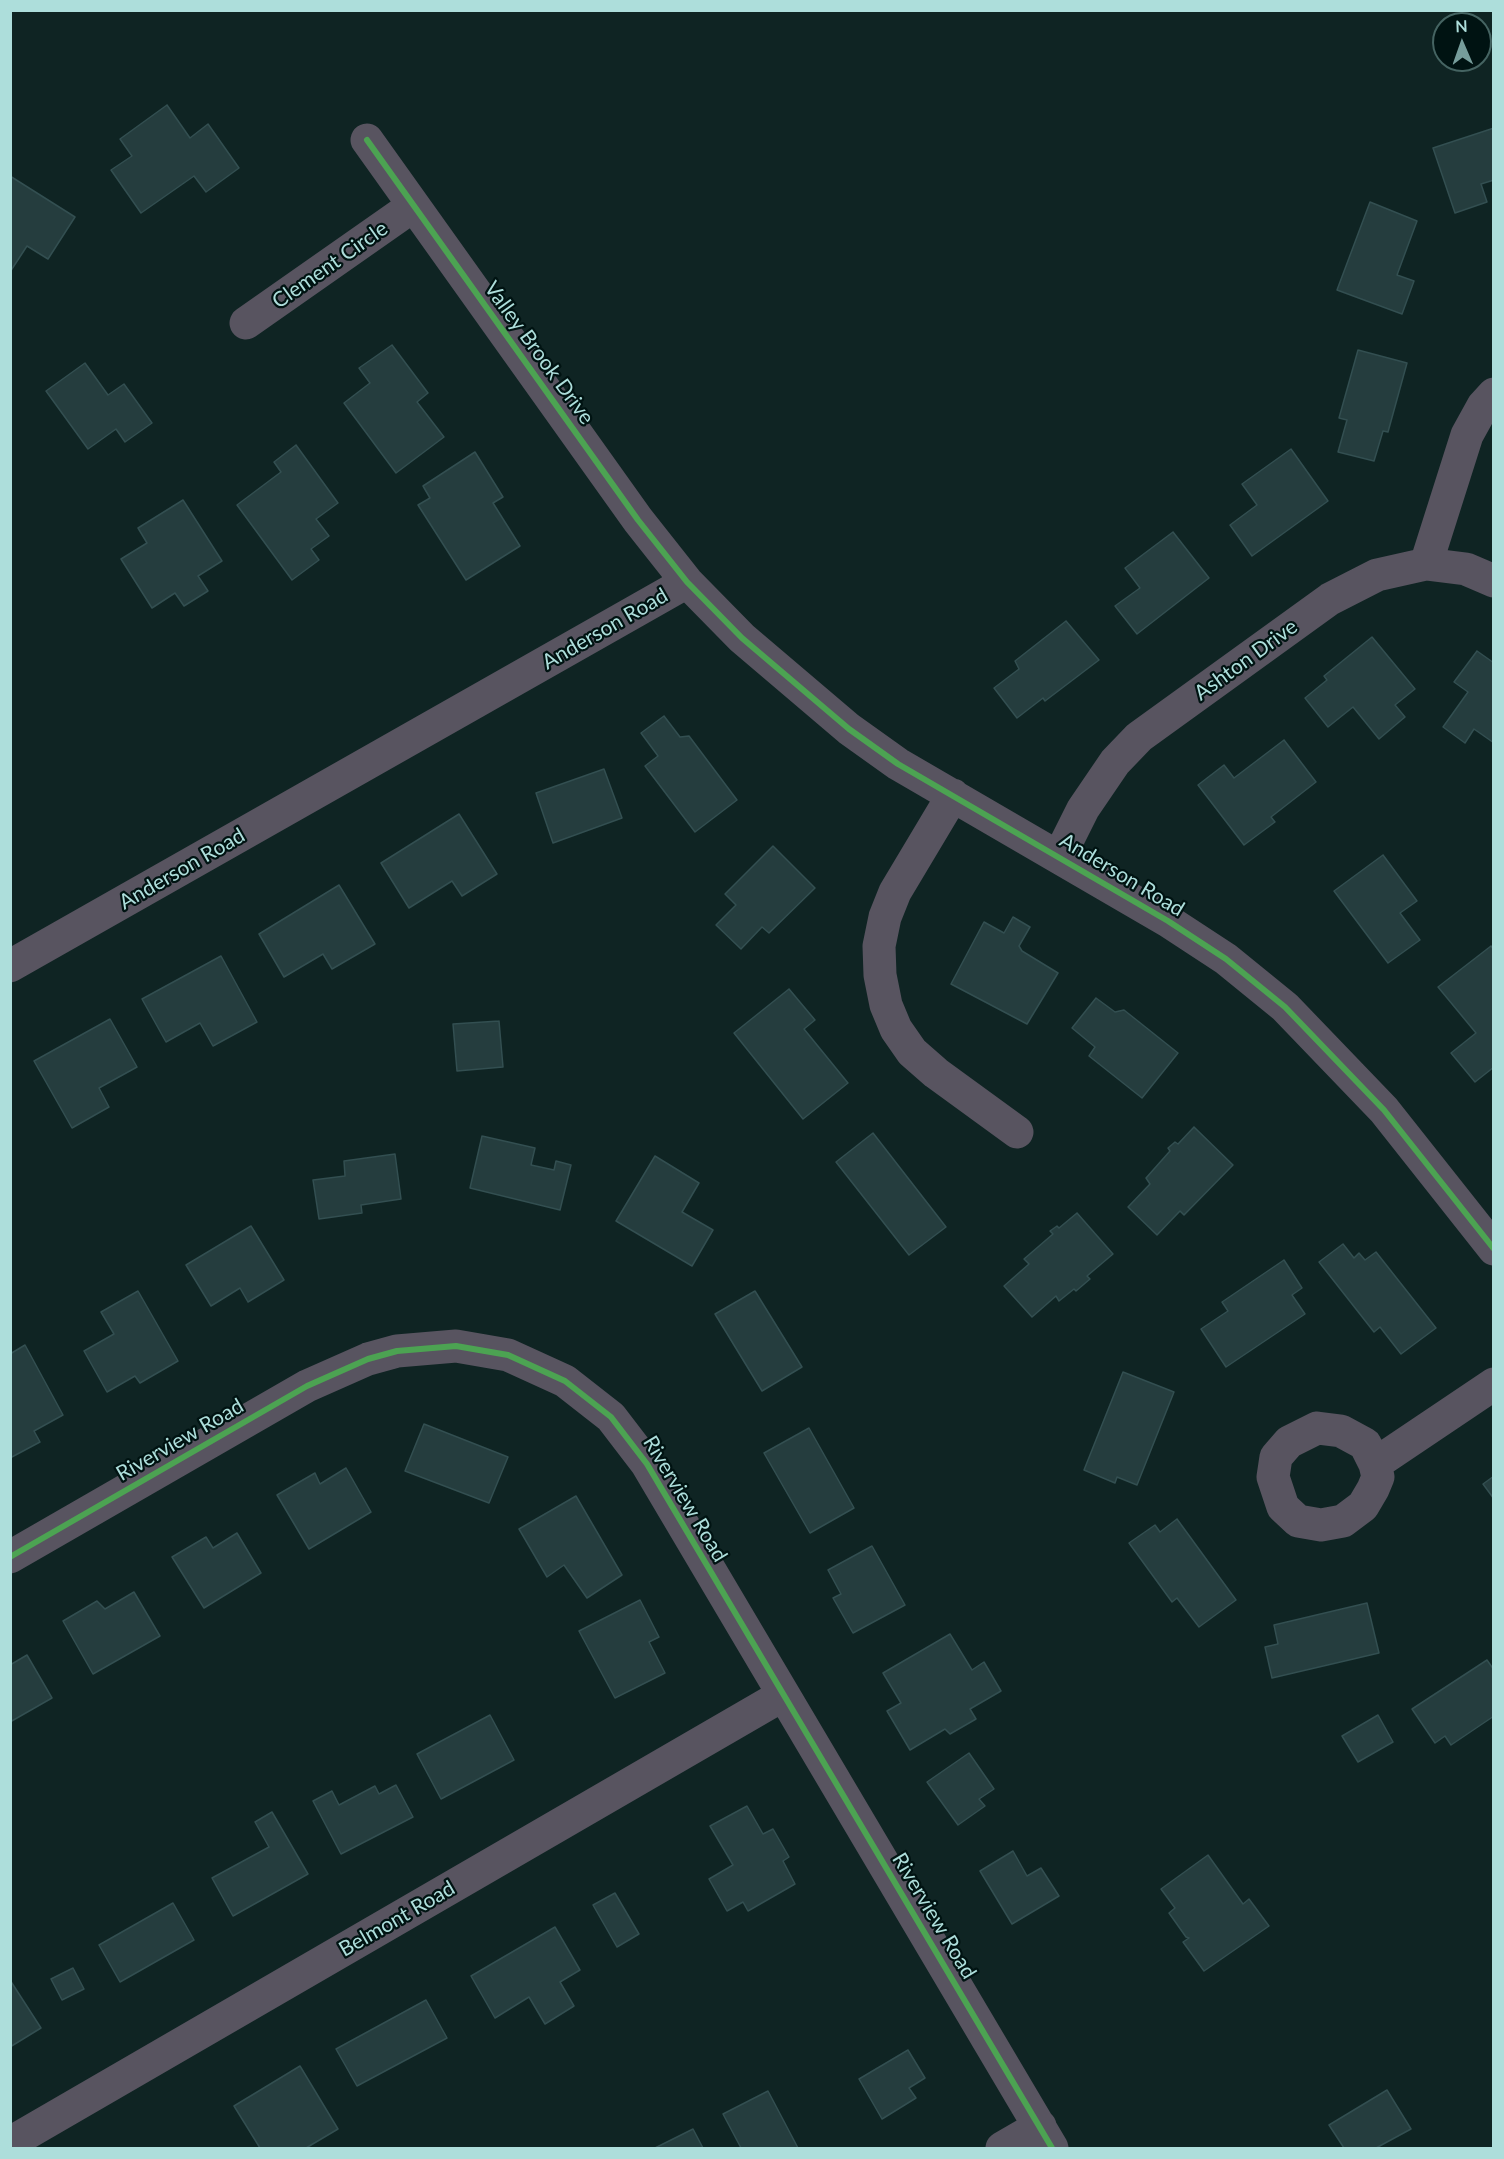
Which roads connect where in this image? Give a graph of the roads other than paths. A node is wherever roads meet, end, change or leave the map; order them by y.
1 (367, 140) dead end
2 (413, 206) junction
3 (246, 323) dead end
4 (1494, 394) edge
5 (1426, 564) junction
6 (1494, 581) edge
7 (687, 582) junction
8 (953, 795) junction
9 (1059, 857) junction
10 (10, 966) edge
11 (1017, 1132) dead end
12 (1494, 1249) edge
13 (1494, 1384) edge
14 (1375, 1464) dead end
15 (10, 1557) edge
16 (783, 1695) junction
17 (1046, 2137) edge
18 (10, 2143) edge
19 (1002, 2148) edge

1 - 2 street, Valley Brook Drive
2 - 3 street, Clement Circle
2 - 7 street, Valley Brook Drive
4 - 5 street
5 - 6 street, Ashton Drive
5 - 9 street, Ashton Drive
7 - 8 street, Anderson Road
7 - 10 street, Anderson Road
8 - 9 street, Anderson Road
8 - 11 street
9 - 12 street, Anderson Road
13 - 14 street
15 - 16 street, Riverview Road
16 - 17 street, Riverview Road
16 - 18 street, Belmont Road
17 - 19 street

